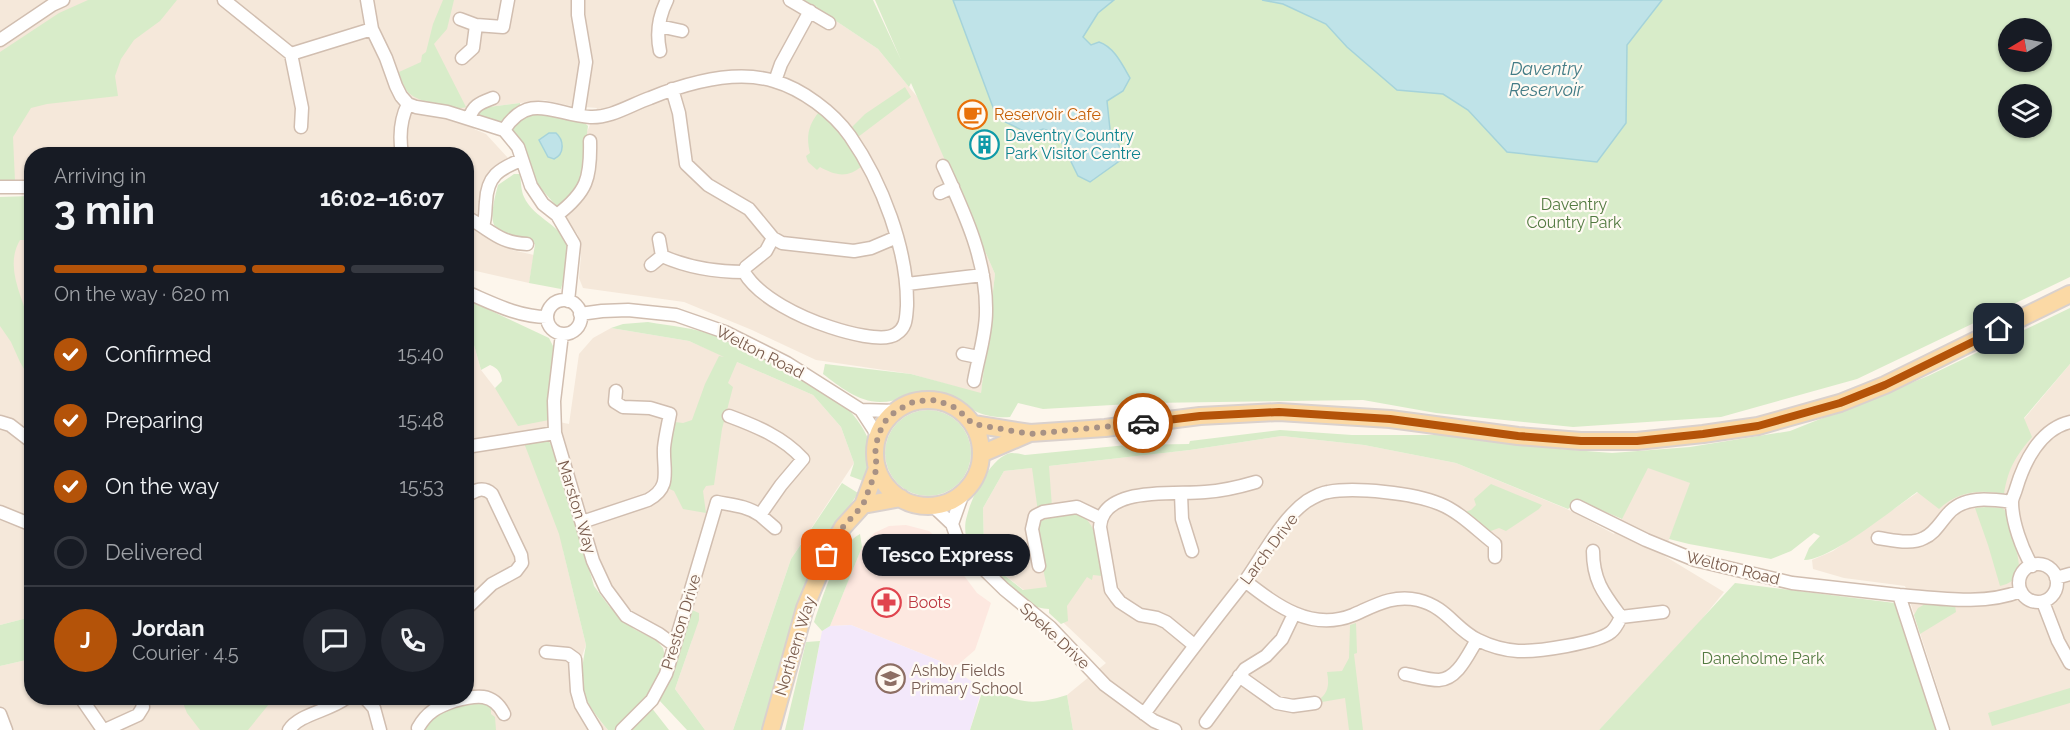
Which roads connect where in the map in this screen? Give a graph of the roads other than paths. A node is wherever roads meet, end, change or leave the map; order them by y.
1 (224, 0) edge
2 (367, 0) edge
3 (508, 0) edge
4 (667, 0) edge
5 (790, 0) edge
6 (574, 1) edge
7 (55, 2) edge
8 (810, 11) junction
9 (460, 19) dead end
10 (829, 23) dead end
11 (476, 25) junction
12 (659, 26) junction
13 (372, 29) junction
14 (682, 31) dead end
15 (0, 40) edge
16 (660, 51) dead end
17 (291, 54) junction
18 (462, 58) dead end
19 (775, 81) junction
20 (672, 89) junction
21 (493, 98) dead end
22 (408, 104) junction
23 (578, 114) junction
24 (469, 119) junction
25 (301, 127) dead end
26 (504, 130) junction
27 (590, 141) dead end
28 (401, 147) edge
29 (521, 160) junction
30 (943, 166) dead end
31 (0, 187) edge
32 (24, 187) edge
33 (953, 187) junction
34 (940, 193) dead end
35 (557, 215) junction
36 (474, 221) edge
37 (483, 226) junction
38 (897, 237) junction
39 (773, 238) junction
40 (659, 239) dead end
41 (527, 244) dead end
42 (662, 256) junction
43 (651, 265) dead end
44 (744, 272) junction
45 (983, 275) junction
46 (907, 284) junction
47 (2070, 294) edge
48 (474, 295) edge
49 (568, 301) junction
50 (580, 314) junction
51 (547, 317) junction
52 (562, 334) junction
53 (963, 354) dead end
54 (978, 357) junction
55 (974, 381) dead end
56 (616, 390) dead end
57 (861, 410) junction
58 (896, 411) junction
59 (729, 416) dead end
60 (0, 422) edge
61 (2070, 422) edge
62 (973, 424) junction
63 (555, 433) junction
64 (1030, 434) junction
65 (878, 435) junction
66 (24, 436) edge
67 (474, 446) edge
68 (981, 454) junction
69 (877, 468) junction
70 (1256, 482) dead end
71 (474, 492) edge
72 (963, 493) junction
73 (1180, 494) junction
74 (901, 498) junction
75 (2012, 502) junction
76 (863, 505) junction
77 (933, 506) junction
78 (1577, 506) dead end
79 (0, 512) edge
80 (760, 515) junction
81 (1100, 518) junction
82 (24, 522) edge
83 (582, 522) junction
84 (952, 524) junction
85 (775, 528) dead end
86 (1878, 538) dead end
87 (1593, 550) dead end
88 (1192, 551) dead end
89 (1495, 557) dead end
90 (1039, 566) dead end
91 (2032, 566) junction
92 (2070, 574) edge
93 (2056, 578) junction
94 (1245, 581) junction
95 (2021, 591) junction
96 (1899, 595) junction
97 (474, 601) edge
98 (2043, 602) junction
99 (1663, 612) dead end
100 (1294, 614) junction
101 (1621, 617) junction
102 (1477, 639) junction
103 (674, 645) junction
104 (1194, 645) junction
105 (546, 652) dead end
106 (2069, 658) edge
107 (1406, 674) dead end
108 (1239, 676) junction
109 (474, 698) edge
110 (1315, 703) dead end
111 (86, 705) edge
112 (142, 705) edge
113 (337, 705) edge
114 (371, 705) edge
115 (441, 705) edge
116 (3, 712) edge
117 (504, 714) dead end
118 (1144, 714) junction
119 (1206, 722) dead end
120 (418, 728) dead end
121 (6, 730) edge
122 (104, 730) edge
123 (289, 730) edge
124 (380, 730) edge
125 (596, 730) edge
126 (622, 730) edge
127 (771, 730) edge
128 (1175, 730) edge
129 (1943, 730) edge

1 - 17 street
2 - 13 street
3 - 11 street
4 - 12 street
5 - 8 street
6 - 23 street
7 - 15 street
8 - 10 street
8 - 19 street
9 - 11 street
11 - 18 street
12 - 14 street
12 - 16 street
13 - 17 street
13 - 22 street
17 - 25 street
19 - 20 street
19 - 38 street
20 - 23 street
20 - 39 street
21 - 24 street
22 - 24 street
22 - 28 street
23 - 26 street
24 - 26 street
26 - 29 street
27 - 35 street
29 - 35 street
29 - 37 street
30 - 33 street
31 - 32 street
33 - 34 street
33 - 45 street
35 - 49 street
36 - 37 street
37 - 41 street
38 - 39 street
38 - 46 street
39 - 44 street
40 - 42 street
42 - 43 street
42 - 44 street
44 - 46 street
45 - 46 street
45 - 54 street
47 - 64 main road
48 - 51 street
49 - 50 street
49 - 51 street
50 - 52 street
50 - 57 street, Welton Road
51 - 52 street
52 - 63 street, Marston Way
53 - 54 street
54 - 55 street
56 - 83 street
57 - 58 street
57 - 65 street, Welton Road
58 - 62 main road
58 - 65 main road
59 - 80 street
60 - 66 street
61 - 75 street
62 - 64 main road
62 - 68 main road
63 - 67 street
63 - 83 street, Marston Way
64 - 68 main road
65 - 69 main road
68 - 72 main road
69 - 74 main road
69 - 76 main road
70 - 73 street
71 - 97 street
72 - 77 main road
72 - 84 street
73 - 81 street
73 - 88 street
74 - 76 main road
74 - 77 main road
75 - 86 street
75 - 91 street
76 - 127 main road, Northern Way
77 - 84 street, Speke Drive
78 - 96 street, Welton Road
79 - 82 street
80 - 85 street
80 - 103 street, Preston Drive
81 - 90 street
81 - 104 street
83 - 103 street, Marston Way
84 - 118 street, Speke Drive
87 - 101 street
89 - 94 street, Larch Drive
91 - 93 street
91 - 95 street
92 - 93 street
93 - 98 street
94 - 100 street
94 - 104 street, Larch Drive
95 - 96 street, Welton Road
95 - 98 street
96 - 129 street
98 - 106 street
99 - 101 street
100 - 102 street
100 - 108 street
101 - 102 street
102 - 107 street
103 - 126 street, Preston Drive
104 - 118 street, Larch Drive
105 - 125 street
108 - 110 street
108 - 119 street
109 - 117 street
111 - 122 street
112 - 122 street
113 - 123 street
114 - 124 street
115 - 120 street
116 - 121 street
118 - 128 street, Speke Drive

